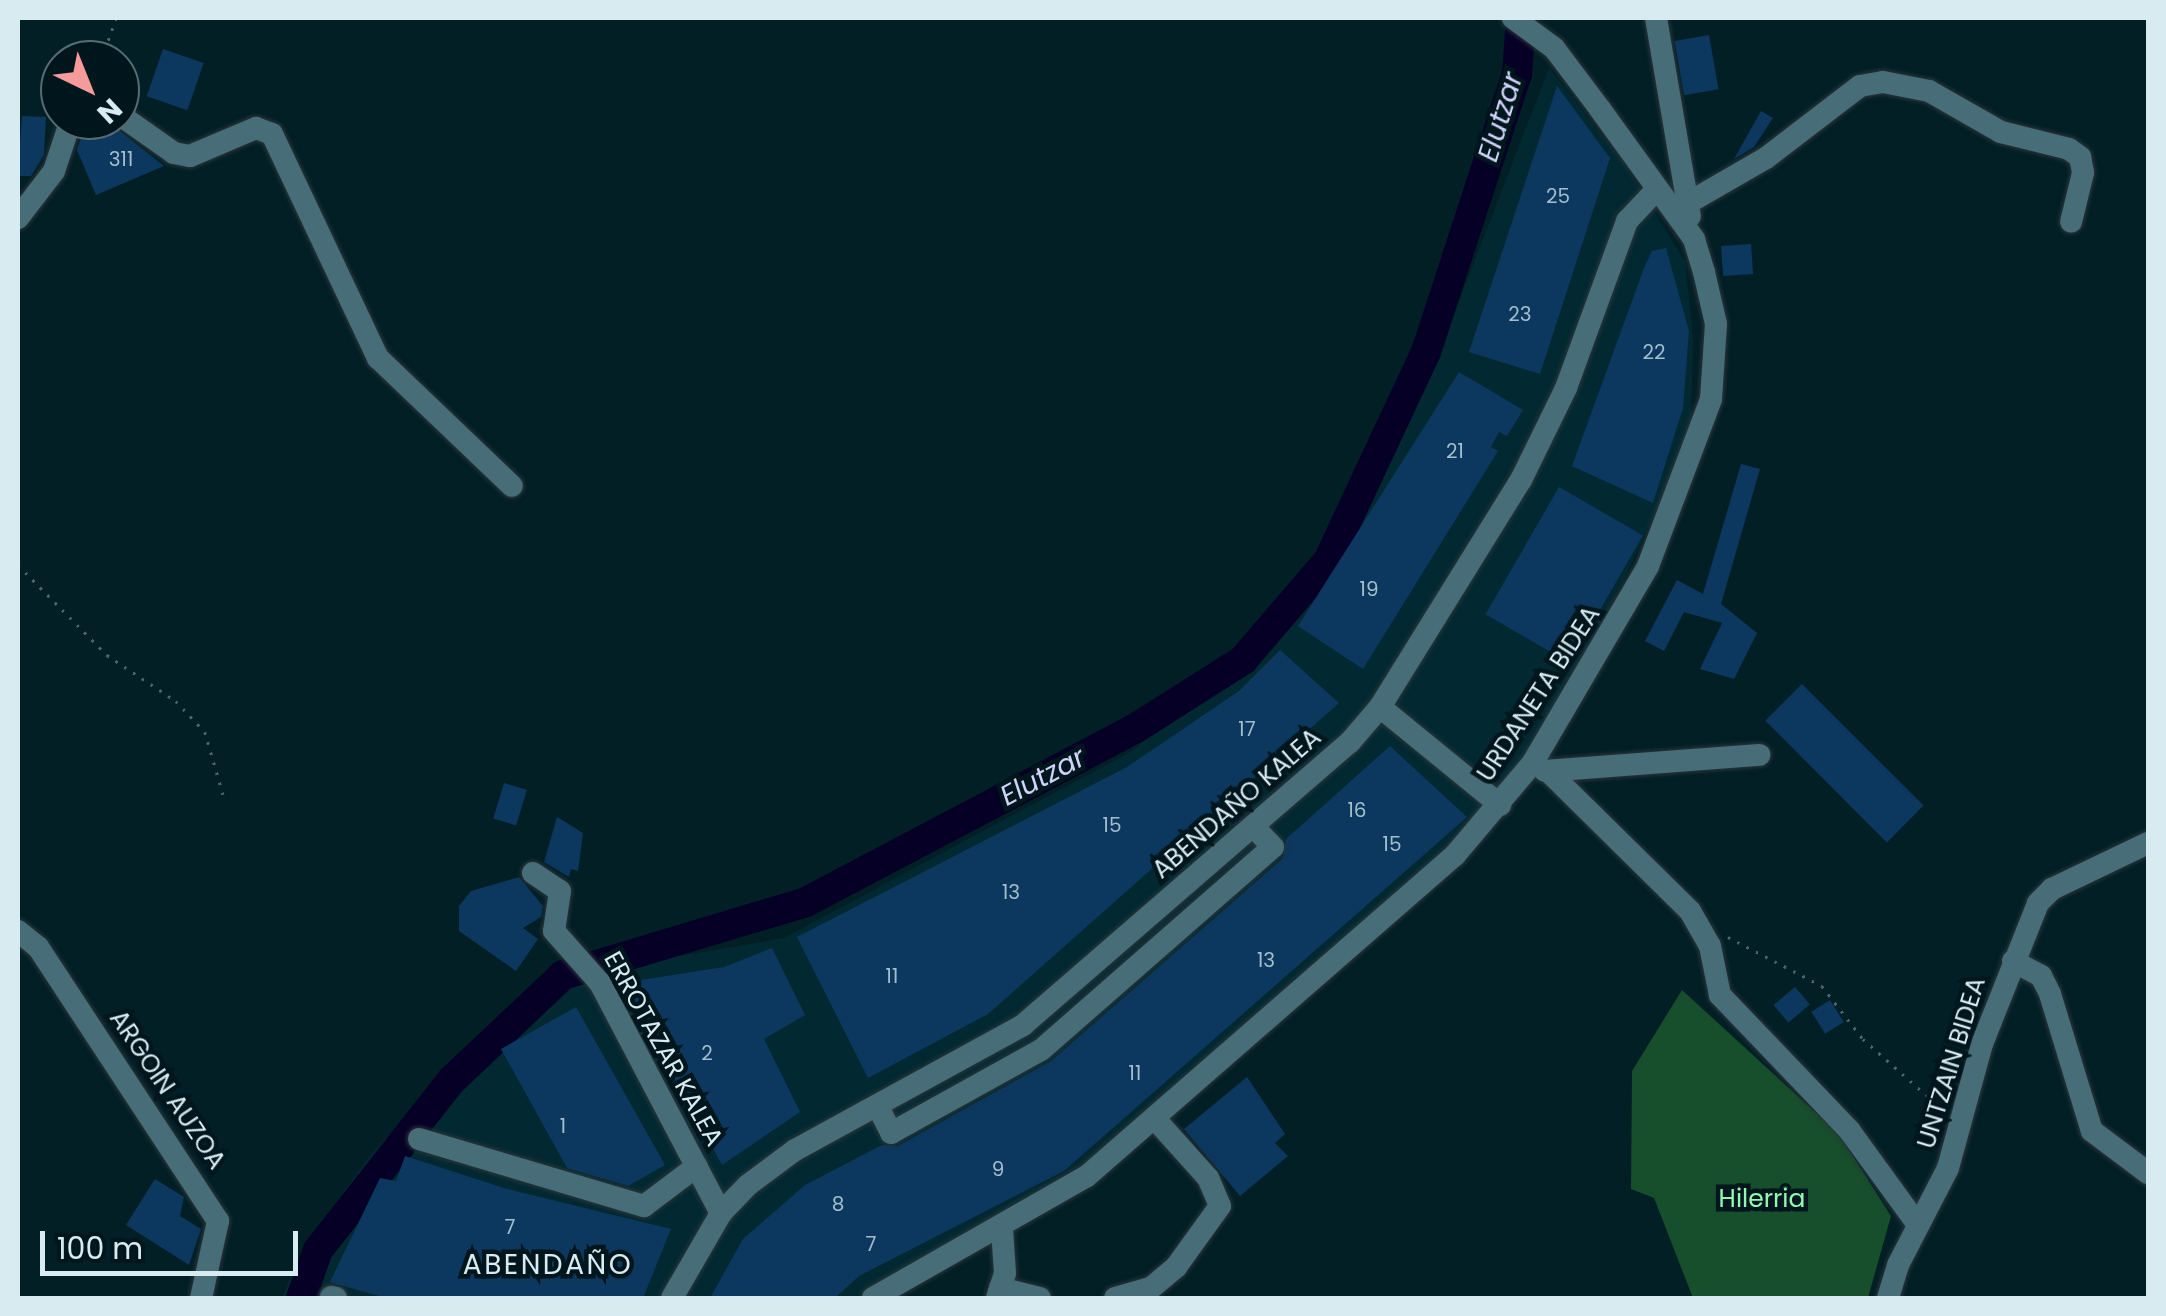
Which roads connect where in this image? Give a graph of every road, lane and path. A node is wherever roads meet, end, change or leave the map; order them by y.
1 (1513, 18) edge
2 (1556, 18) edge
3 (1656, 18) edge
4 (1542, 38) junction
5 (140, 129) edge
6 (64, 140) edge
7 (1656, 189) junction
8 (1688, 202) junction
9 (18, 218) edge
10 (2072, 222) dead end
11 (1694, 239) junction
12 (512, 486) dead end
13 (18, 566) edge
14 (1380, 708) junction
15 (1760, 755) dead end
16 (1541, 769) junction
17 (223, 794) dead end
18 (1500, 805) junction
19 (2148, 843) edge
20 (533, 873) dead end
21 (1699, 924) junction
22 (18, 930) edge
23 (2013, 961) junction
24 (1156, 1119) junction
25 (1962, 1130) junction
26 (419, 1139) dead end
27 (697, 1166) junction
28 (2148, 1174) edge
29 (721, 1213) junction
30 (1918, 1225) junction
31 (1002, 1229) junction
32 (998, 1293) edge
33 (201, 1298) edge
34 (672, 1298) edge
35 (874, 1298) edge
36 (1040, 1298) edge
37 (1115, 1298) edge
38 (1888, 1298) edge

1 - 4 street, URDANETA BIDEA
2 - 4 street
3 - 8 street
4 - 7 street, URDANETA BIDEA
5 - 12 street
6 - 9 street
7 - 11 street, URDANETA BIDEA
7 - 14 street, ABENDAÑO KALEA
8 - 10 street
8 - 11 street
11 - 16 street, URDANETA BIDEA
13 - 17 path
14 - 18 street
14 - 29 street, ABENDAÑO KALEA
15 - 16 street
16 - 18 street, URDANETA BIDEA
16 - 21 street
18 - 24 street, URDANETA BIDEA
19 - 23 street, UNTZAIN BIDEA
20 - 27 street, ERROTAZAR KALEA
21 - 25 path
21 - 30 street
22 - 33 street, ARGOIN AUZOA
23 - 25 street, UNTZAIN BIDEA
23 - 28 street
24 - 31 street, URDANETA BIDEA
24 - 37 street
25 - 30 street, UNTZAIN BIDEA
26 - 27 street
27 - 29 street, ERROTAZAR KALEA
29 - 34 street, ABENDAÑO KALEA
30 - 38 street, UNTZAIN BIDEA
31 - 32 street
31 - 35 street, URDANETA BIDEA
32 - 36 street

